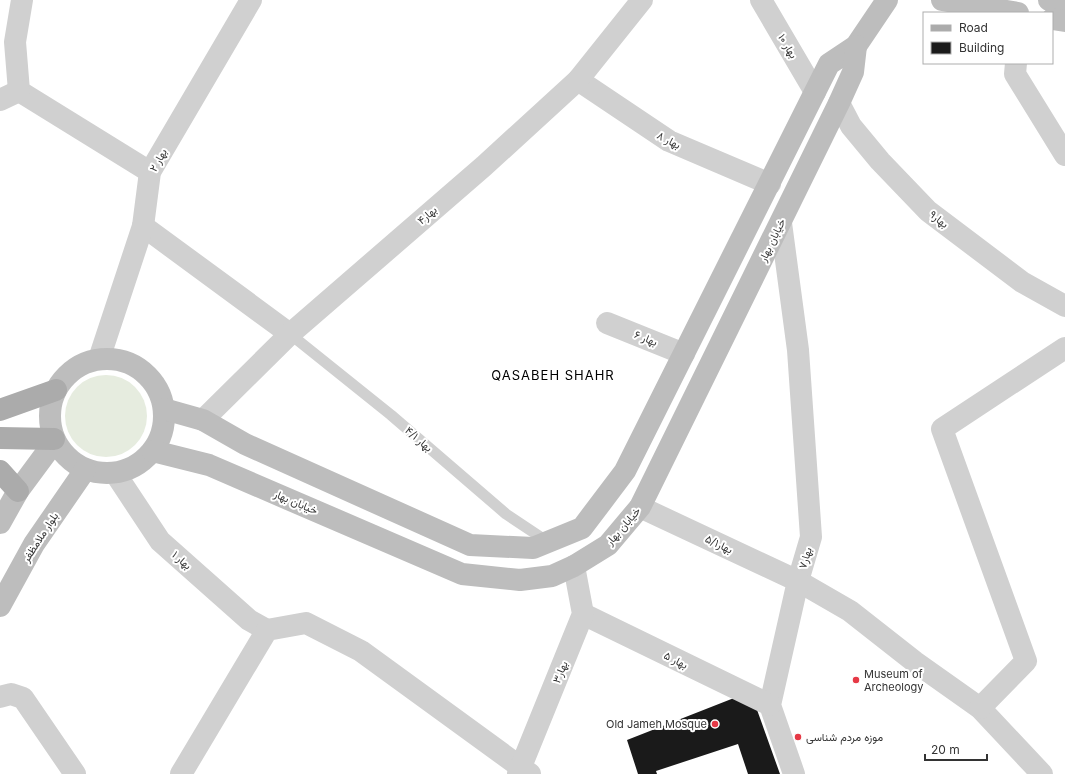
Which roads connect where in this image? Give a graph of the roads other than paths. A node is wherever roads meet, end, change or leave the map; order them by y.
1 (22, 0) edge
2 (251, 0) edge
3 (642, 0) edge
4 (761, 0) edge
5 (907, 0) edge
6 (942, 0) edge
7 (886, 2) edge
8 (1055, 4) edge
9 (1012, 12) edge
10 (1065, 21) edge
11 (856, 46) junction
12 (1016, 64) edge
13 (578, 80) junction
14 (815, 92) junction
15 (9, 95) edge
16 (839, 103) junction
17 (1065, 155) edge
18 (150, 172) junction
19 (770, 184) junction
20 (781, 223) junction
21 (143, 226) junction
22 (1065, 306) edge
23 (607, 323) dead end
24 (290, 334) junction
25 (1065, 348) edge
26 (684, 354) junction
27 (100, 359) junction
28 (56, 390) junction
29 (164, 409) junction
30 (0, 410) edge
31 (203, 420) junction
32 (0, 438) edge
33 (55, 440) junction
34 (153, 451) junction
35 (86, 470) junction
36 (0, 471) edge
37 (115, 473) junction
38 (18, 491) junction
39 (640, 508) junction
40 (0, 523) edge
41 (548, 542) junction
42 (574, 566) junction
43 (798, 582) junction
44 (0, 606) edge
45 (583, 614) junction
46 (267, 630) junction
47 (0, 697) edge
48 (770, 705) junction
49 (980, 708) junction
50 (523, 772) edge
51 (75, 774) edge
52 (181, 774) edge
53 (794, 774) edge
54 (1042, 774) edge

1 - 15 street
2 - 18 street, بهار ۲
3 - 13 street, بهار۴
4 - 14 street, بهار ۱۰
5 - 7 main road
6 - 9 main road
7 - 11 main road, خیابان بهار
8 - 10 main road
11 - 14 main road, خیابان بهار
11 - 16 main road, خیابان بهار
12 - 17 street
13 - 19 street, بهار ۸
13 - 24 street, بهار۴
14 - 19 main road, خیابان بهار
15 - 18 street
16 - 20 main road, خیابان بهار
16 - 22 street, بهار۹
18 - 21 street, بهار ۲
19 - 26 main road, خیابان بهار
20 - 39 main road, خیابان بهار
20 - 43 street, بهار۷
21 - 24 street
21 - 27 street, بهار ۲
23 - 26 street, بهار ۶
24 - 31 street, بهار۴
24 - 41 lane, بهار ۴/۱
25 - 49 street
26 - 41 main road, خیابان بهار
27 - 28 main road
27 - 29 main road
28 - 30 main road
28 - 33 main road
29 - 31 main road, خیابان بهار
29 - 34 main road
31 - 41 main road, خیابان بهار
32 - 33 main road
33 - 35 main road
33 - 38 main road
34 - 37 main road
34 - 42 main road, خیابان بهار
35 - 37 main road
35 - 44 main road, بلوار ملامظفر
36 - 38 main road
37 - 46 street, بهار ۱
38 - 40 main road
39 - 42 main road, خیابان بهار
39 - 43 street, بهار۵/۱
42 - 45 street
43 - 48 street
43 - 49 street, بهار۷
45 - 48 street, بهار ۵
45 - 50 street, بهار۳
46 - 50 street
46 - 52 street
47 - 51 street
48 - 53 street
49 - 54 street, بهار۷

